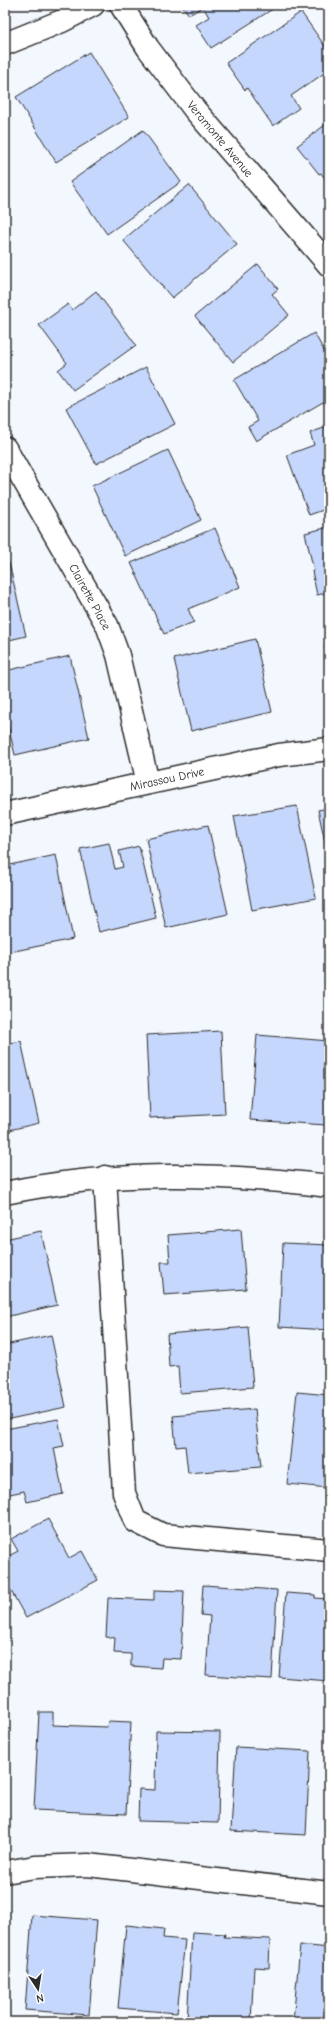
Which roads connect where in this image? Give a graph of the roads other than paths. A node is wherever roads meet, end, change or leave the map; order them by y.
1 (94, 5) edge
2 (122, 5) edge
3 (5, 44) edge
4 (329, 265) edge
5 (5, 448) edge
6 (329, 749) edge
7 (148, 783) junction
8 (5, 814) edge
9 (105, 1177) junction
10 (329, 1186) edge
11 (5, 1193) edge
12 (329, 1550) edge
13 (5, 1872) edge
14 (329, 1893) edge

1 - 3 street
2 - 4 street, Veramonte Avenue
5 - 7 street, Clairette Place
6 - 7 street, Mirassou Drive
7 - 8 street, Mirassou Drive
9 - 10 street
9 - 11 street
9 - 12 street
13 - 14 street

